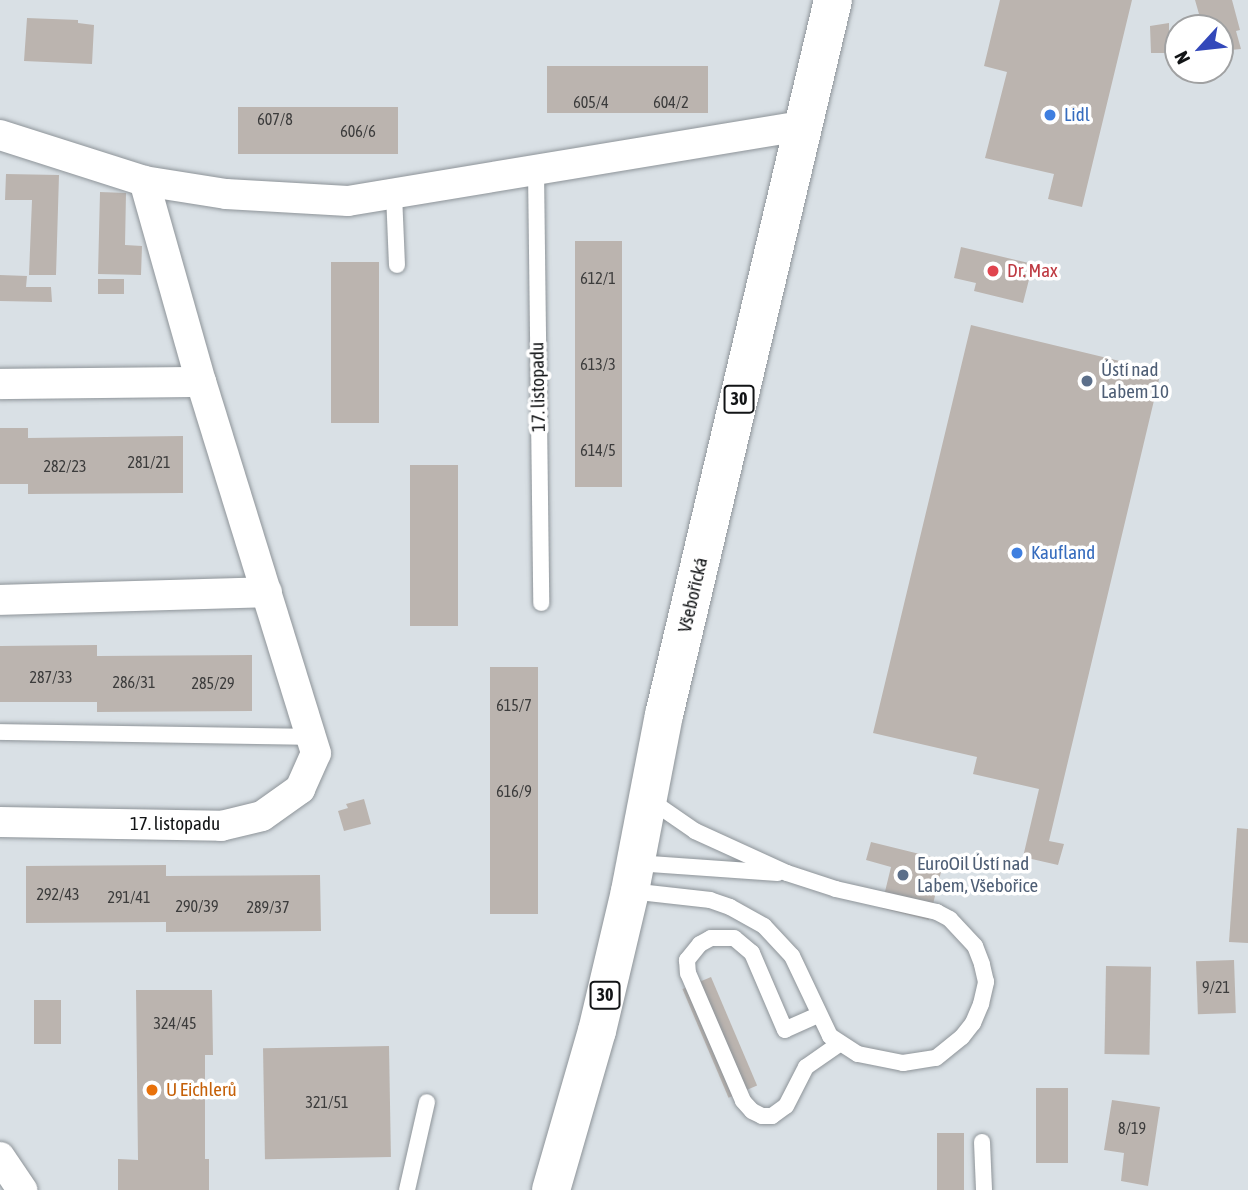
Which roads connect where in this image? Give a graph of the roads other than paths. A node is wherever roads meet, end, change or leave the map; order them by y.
1 (833, 0) edge
2 (803, 126) junction
3 (0, 135) edge
4 (536, 170) junction
5 (144, 181) junction
6 (394, 194) junction
7 (397, 265) dead end
8 (201, 382) junction
9 (0, 384) edge
10 (267, 592) junction
11 (0, 600) edge
12 (541, 603) dead end
13 (0, 732) edge
14 (311, 737) junction
15 (647, 798) junction
16 (0, 822) edge
17 (787, 873) junction
18 (633, 877) junction
19 (818, 1015) junction
20 (839, 1044) junction
21 (427, 1102) dead end
22 (982, 1142) dead end
23 (0, 1157) edge
24 (22, 1190) edge
25 (407, 1190) edge
26 (551, 1190) edge
27 (984, 1190) edge

1 - 2 main road, Všebořická / 30
2 - 4 street
2 - 15 main road, Všebořická / 30
3 - 5 street
4 - 6 street
4 - 12 lane, 17. listopadu
5 - 6 street
5 - 8 street, 17. listopadu
6 - 7 lane
8 - 9 street
8 - 10 street, 17. listopadu
10 - 11 street
10 - 14 street, 17. listopadu
13 - 14 lane
14 - 16 street, 17. listopadu
15 - 17 lane
15 - 18 main road, Všebořická / 30
17 - 18 lane
17 - 20 lane
18 - 19 lane
18 - 26 main road, Všebořická / 30
19 - 20 lane
19 - 20 lane
21 - 25 lane
22 - 27 lane
23 - 24 street

